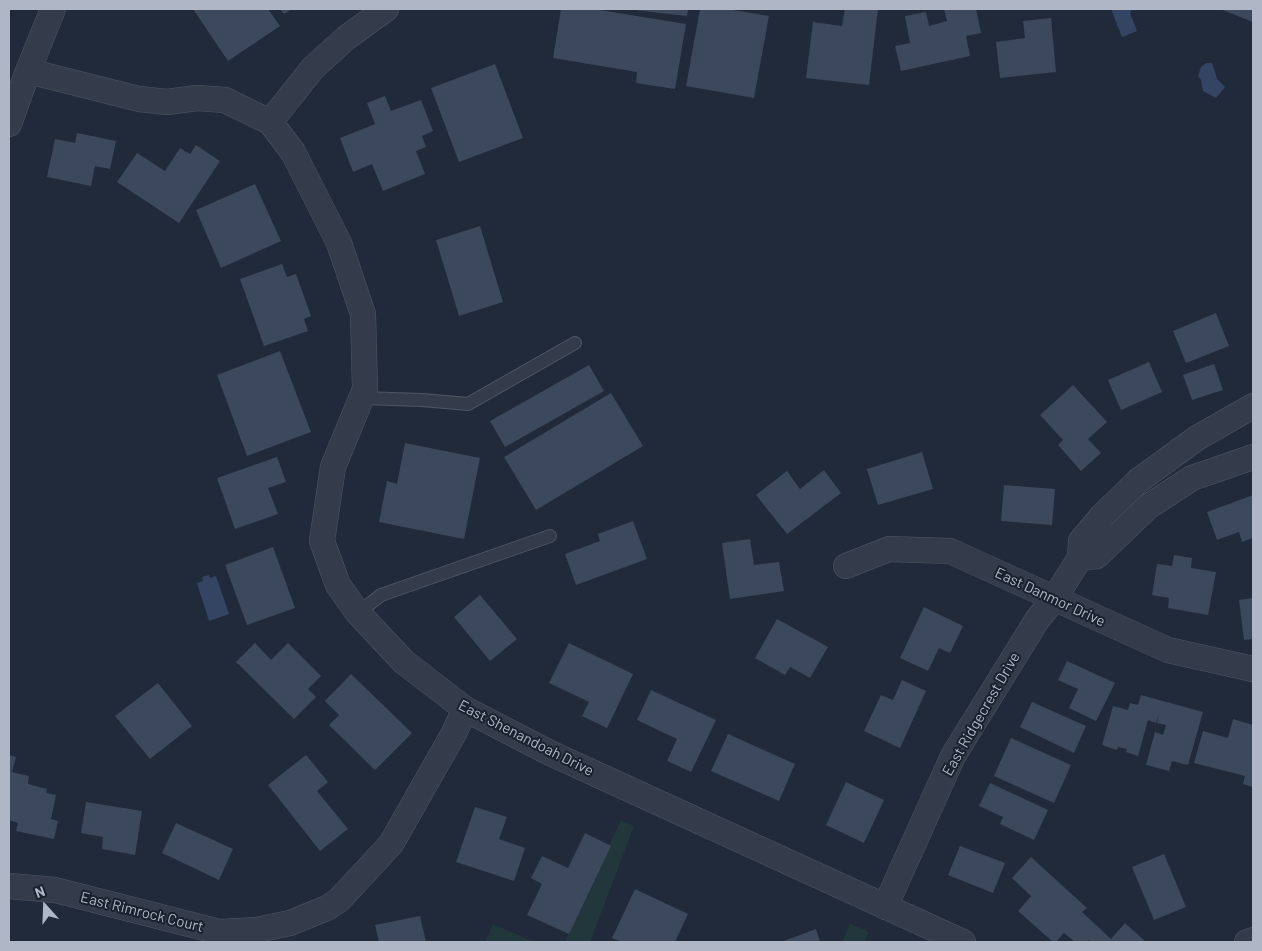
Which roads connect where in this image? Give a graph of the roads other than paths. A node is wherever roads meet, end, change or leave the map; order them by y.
1 (53, 9) edge
2 (386, 9) edge
3 (28, 72) junction
4 (270, 122) junction
5 (9, 124) edge
6 (575, 343) dead end
7 (361, 398) junction
8 (1253, 406) edge
9 (1253, 457) edge
10 (550, 536) dead end
11 (1080, 558) junction
12 (846, 566) dead end
13 (1054, 599) junction
14 (358, 613) junction
15 (1253, 669) edge
16 (465, 709) junction
17 (9, 886) edge
18 (885, 907) junction
19 (1253, 940) edge
20 (963, 942) edge
21 (1246, 942) edge

1 - 3 street
2 - 4 street
3 - 4 street, East Shenandoah Drive
3 - 5 street
4 - 7 street, East Shenandoah Drive
6 - 7 lane
7 - 14 street, East Shenandoah Drive
8 - 11 street, East Ridgecrest Drive
9 - 11 street
10 - 14 lane
11 - 13 street, East Ridgecrest Drive
12 - 13 street, East Danmor Drive
13 - 15 street, East Danmor Drive
13 - 18 street, East Ridgecrest Drive
14 - 16 street, East Shenandoah Drive
16 - 17 street, East Rimrock Court
16 - 18 street, East Shenandoah Drive
18 - 20 street, East Shenandoah Drive
19 - 21 street

